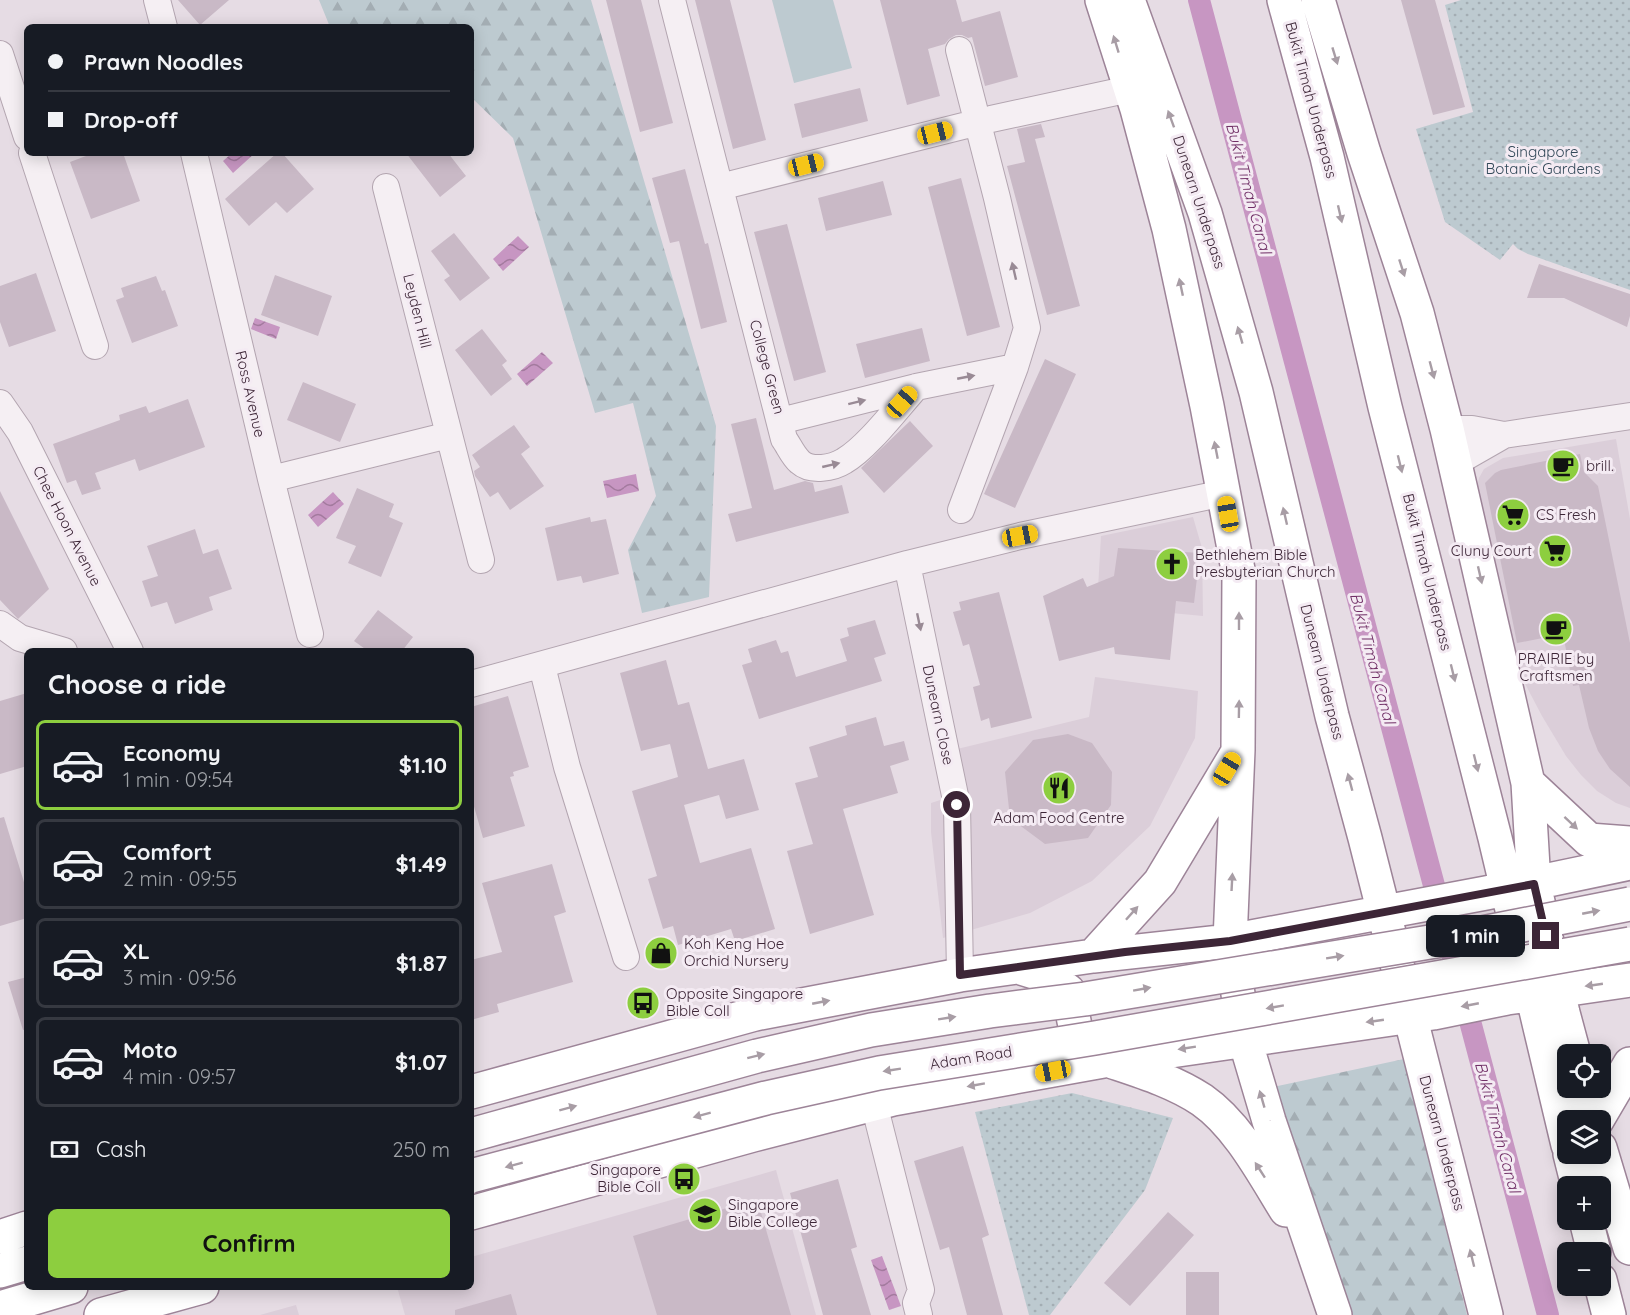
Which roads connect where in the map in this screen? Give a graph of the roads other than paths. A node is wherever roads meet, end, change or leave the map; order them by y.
1 (157, 0) edge
2 (672, 0) edge
3 (1102, 0) edge
4 (1128, 0) edge
5 (1284, 0) edge
6 (1318, 0) edge
7 (163, 24) edge
8 (959, 50) dead end
9 (0, 54) edge
10 (1130, 89) junction
11 (978, 123) junction
12 (24, 128) edge
13 (33, 156) edge
14 (195, 156) edge
15 (386, 187) dead end
16 (720, 187) junction
17 (95, 346) dead end
18 (1015, 367) junction
19 (916, 387) junction
20 (0, 403) edge
21 (1630, 416) edge
22 (780, 421) junction
23 (1448, 429) junction
24 (449, 435) junction
25 (1504, 435) junction
26 (1455, 463) junction
27 (271, 479) junction
28 (1224, 493) junction
29 (961, 510) dead end
30 (481, 560) dead end
31 (907, 564) junction
32 (0, 624) edge
33 (310, 634) dead end
34 (54, 648) edge
35 (128, 648) edge
36 (542, 666) junction
37 (474, 683) edge
38 (1238, 750) junction
39 (1528, 783) junction
40 (1630, 843) edge
41 (1630, 863) edge
42 (1534, 884) junction
43 (1630, 904) edge
44 (1230, 941) junction
45 (1630, 944) edge
46 (1093, 956) junction
47 (626, 957) dead end
48 (1018, 967) junction
49 (960, 975) junction
50 (1630, 980) edge
51 (1559, 991) junction
52 (1245, 1040) junction
53 (1571, 1044) edge
54 (1109, 1060) junction
55 (1630, 1064) edge
56 (1034, 1075) junction
57 (474, 1091) edge
58 (1560, 1110) edge
59 (1601, 1110) edge
60 (876, 1112) junction
61 (474, 1134) edge
62 (1605, 1164) edge
63 (474, 1175) edge
64 (474, 1212) edge
65 (24, 1229) edge
66 (0, 1237) edge
67 (1629, 1244) edge
68 (1314, 1254) junction
69 (24, 1264) edge
70 (0, 1271) edge
71 (61, 1290) edge
72 (191, 1290) edge
73 (1604, 1296) edge
74 (0, 1308) edge
75 (101, 1315) edge
76 (919, 1315) edge
77 (1335, 1315) edge
78 (1486, 1315) edge
79 (1609, 1315) edge

1 - 7 street
2 - 16 street, College Green
10 -> 3 highway
78 -> 4 highway, Dunearn Underpass
5 -> 58 highway, Bukit Timah Underpass
6 -> 23 highway
8 - 11 street
9 - 12 street
10 - 11 street
28 -> 10 highway
11 - 16 street
18 -> 11 street
13 - 17 street
14 - 27 street, Ross Avenue
15 - 24 street, Leyden Hill
16 - 22 street, College Green
19 -> 18 street, College Green
18 - 29 street
22 -> 19 street, College Green
22 -> 19 street
20 - 35 street, Chee Hoon Avenue
21 - 25 street
23 - 25 street
23 - 26 highway
24 - 27 street
24 - 30 street, Leyden Hill
25 - 26 street
26 -> 39 highway
27 - 33 street, Ross Avenue
28 - 31 street
38 -> 28 highway
31 - 36 street
31 -> 49 street, Dunearn Close
32 - 34 street
36 - 37 street
36 - 47 street
44 -> 38 highway
46 -> 38 highway
39 -> 40 highway
39 - 42 highway
41 - 42 highway
42 - 44 highway
42 - 51 highway
61 -> 43 highway, bridge
44 - 46 highway
44 - 52 highway
45 -> 63 highway, Adam Road, bridge
46 - 48 highway
48 - 49 highway
48 - 56 highway
57 -> 49 highway
50 -> 51 highway
51 -> 52 highway
51 - 53 highway
52 -> 54 highway
68 -> 52 highway
54 - 56 highway
68 -> 54 highway
55 - 59 highway
56 -> 60 highway
60 - 64 highway
60 - 76 street
62 - 67 highway
65 - 66 highway
68 - 77 highway
69 - 70 highway
71 - 74 highway
72 - 75 highway
73 - 79 highway

